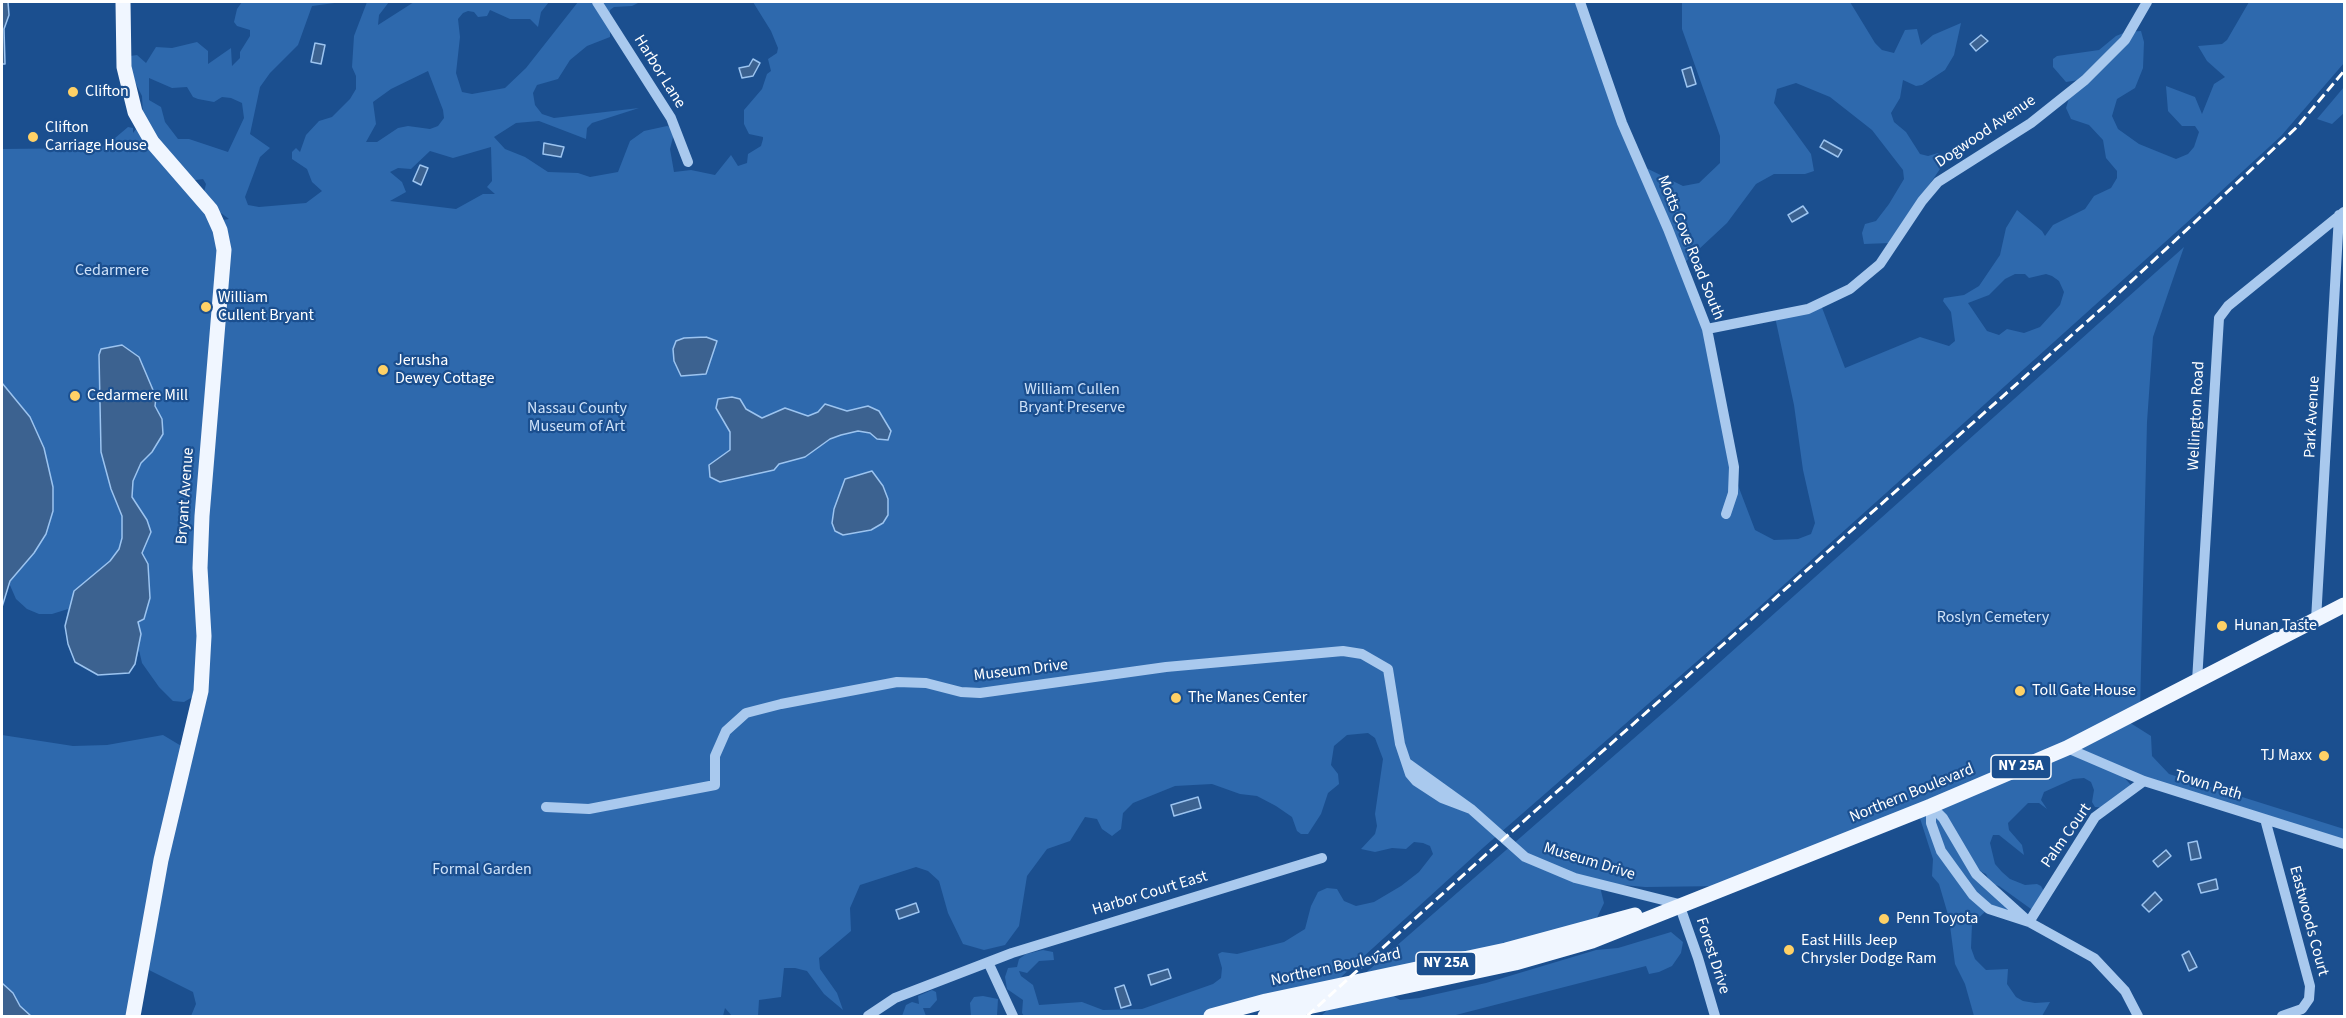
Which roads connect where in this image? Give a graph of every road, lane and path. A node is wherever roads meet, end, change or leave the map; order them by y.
1 (123, 2) edge
2 (597, 2) edge
3 (1580, 2) edge
4 (2147, 2) edge
5 (688, 162) dead end
6 (2342, 214) edge
7 (2339, 316) edge
8 (1707, 329) junction
9 (1726, 514) dead end
10 (2344, 605) edge
11 (2316, 620) junction
12 (2197, 681) junction
13 (2067, 748) junction
14 (2144, 781) junction
15 (1931, 806) junction
16 (546, 807) dead end
17 (2265, 819) junction
18 (2344, 844) edge
19 (1322, 858) dead end
20 (1679, 904) junction
21 (2029, 922) junction
22 (988, 962) junction
23 (133, 1017) edge
24 (868, 1017) edge
25 (1013, 1017) edge
26 (1211, 1017) edge
27 (1265, 1017) edge
28 (1715, 1017) edge
29 (2138, 1017) edge
30 (2282, 1017) edge

1 - 23 main road, Bryant Avenue
2 - 5 street, Harbor Lane
3 - 8 street, Motts Cove Road South
4 - 8 street, Dogwood Avenue
6 - 7 street, Park Avenue
6 - 12 street, Wellington Road
7 - 11 street, Park Avenue
8 - 9 street, Motts Cove Road South
10 - 11 main road, Northern Boulevard / NY 25A
11 - 12 main road, Northern Boulevard / NY 25A
12 - 13 main road, Northern Boulevard / NY 25A
13 - 14 street, Town Path
13 - 15 main road, Northern Boulevard / NY 25A
14 - 17 street, Town Path
14 - 21 street, Palm Court
15 - 20 main road, Northern Boulevard / NY 25A
15 - 21 street
15 - 21 street
16 - 20 street, Museum Drive
17 - 18 street, Town Path
17 - 30 street, Eastwoods Court
19 - 22 street, Harbor Court East
20 - 26 main road, Northern Boulevard / NY 25A
20 - 27 main road, Northern Boulevard / NY 25A
20 - 28 street, Forest Drive
21 - 29 street
22 - 24 street, Harbor Court East
22 - 25 street

